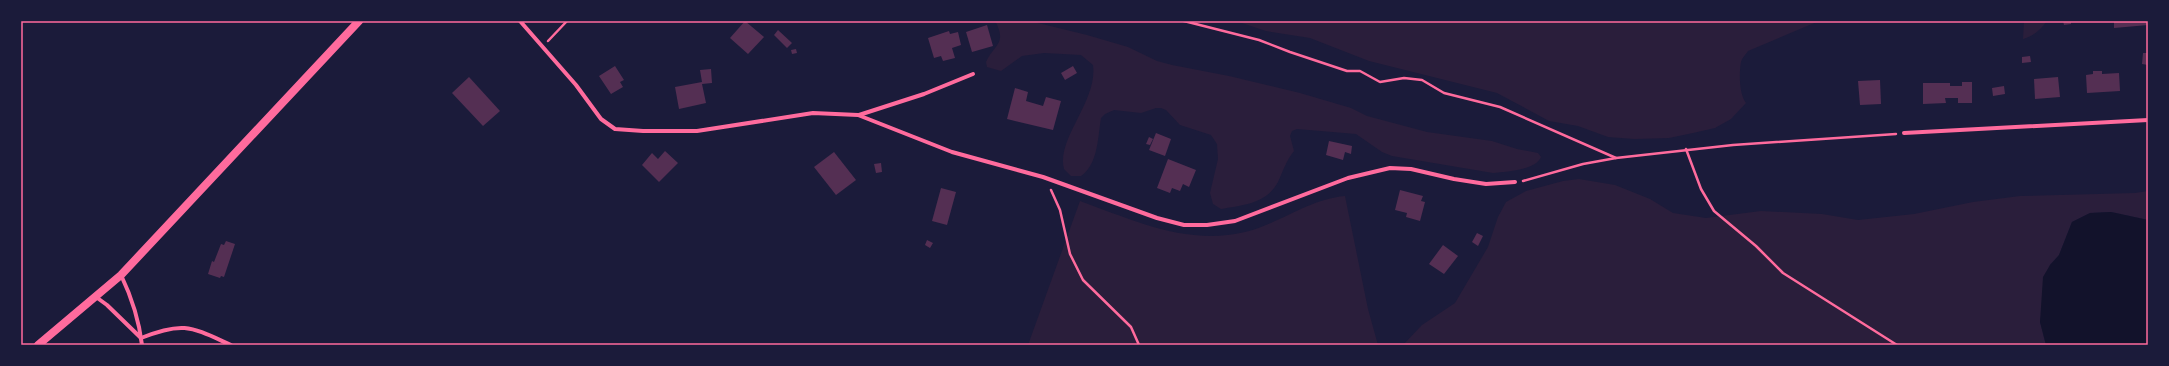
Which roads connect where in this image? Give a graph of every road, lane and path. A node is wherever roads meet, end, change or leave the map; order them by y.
1 (359, 21) edge
2 (520, 21) edge
3 (567, 21) edge
4 (1184, 21) edge
5 (543, 46) junction
6 (973, 74) dead end
7 (858, 115) junction
8 (2148, 120) edge
9 (1904, 134) joint
10 (1686, 149) junction
11 (1616, 158) junction
12 (1043, 176) junction
13 (1515, 182) joint
14 (121, 275) junction
15 (96, 297) junction
16 (141, 338) junction
17 (38, 345) edge
18 (142, 345) edge
19 (231, 345) edge
20 (1139, 345) edge
21 (1896, 345) edge

1 - 14 main road
2 - 5 street
3 - 5 path
4 - 11 path
5 - 7 street
6 - 7 street
7 - 12 street
8 - 9 street
9 - 10 path
10 - 11 path
10 - 21 path
11 - 13 path
12 - 13 street
12 - 20 path
14 - 15 main road
14 - 16 street
15 - 16 street
15 - 17 main road
16 - 18 street
16 - 19 street

